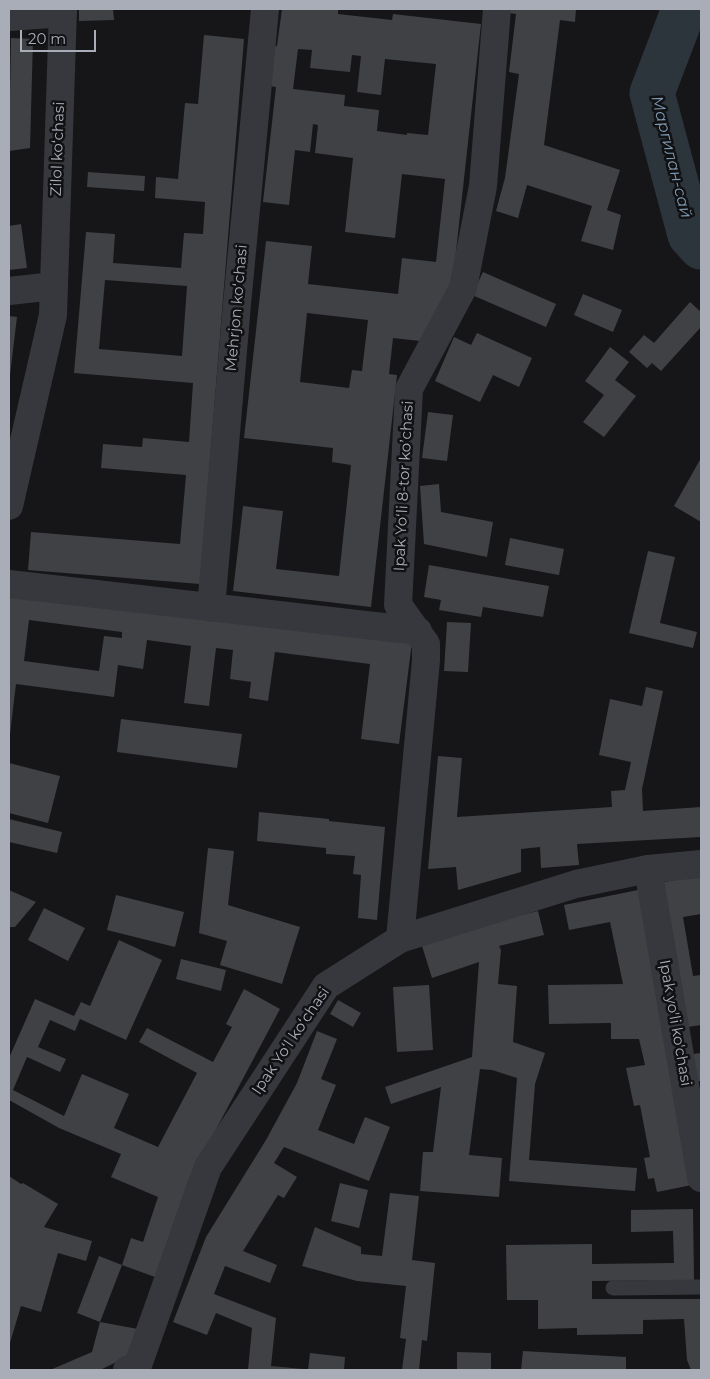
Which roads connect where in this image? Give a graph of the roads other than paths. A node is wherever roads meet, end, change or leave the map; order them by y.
1 (265, 9) edge
2 (498, 9) edge
3 (63, 11) edge
4 (9, 17) edge
5 (54, 286) junction
6 (9, 291) edge
7 (9, 506) edge
8 (9, 584) edge
9 (210, 608) junction
10 (418, 632) junction
11 (701, 864) edge
12 (648, 869) junction
13 (400, 939) junction
14 (700, 1162) edge
15 (701, 1287) edge
16 (613, 1288) dead end
17 (135, 1368) edge

1 - 9 street, Mehrjon koʻchasi
2 - 10 street, Ipak Yoʻli 8-tor koʼchasi
3 - 4 street, Zilol ko‘chasi
3 - 5 street, Zilol ko‘chasi
5 - 6 street
5 - 7 street, Zilol ko‘chasi
8 - 9 street
9 - 10 street
10 - 13 street, Ipak Yoʻli 8-tor koʼchasi
11 - 12 street, Ipak Yoʻl koʻchasi
12 - 13 street, Ipak Yoʻl koʻchasi
12 - 14 street, Ipak yo'li ko'chasi
13 - 17 street, Ipak Yoʻl koʻchasi
15 - 16 lane

